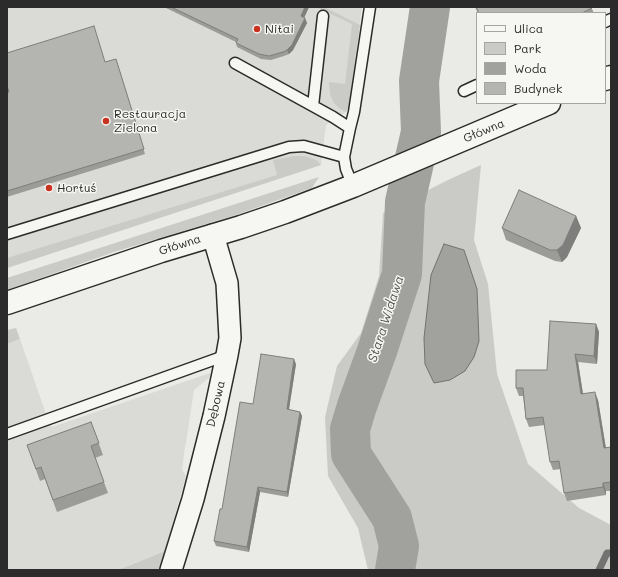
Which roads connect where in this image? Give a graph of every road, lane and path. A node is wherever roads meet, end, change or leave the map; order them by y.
1 (370, 7) edge
2 (323, 16) dead end
3 (235, 63) dead end
4 (476, 85) edge
5 (464, 91) dead end
6 (548, 104) edge
7 (313, 106) junction
8 (350, 128) junction
9 (344, 157) junction
10 (353, 186) junction
11 (7, 234) edge
12 (213, 235) junction
13 (7, 303) edge
14 (227, 355) junction
15 (7, 434) edge
16 (171, 570) edge

1 - 8 lane
2 - 7 lane
3 - 7 lane
4 - 5 lane
6 - 10 main road, Główna
7 - 8 lane
8 - 9 lane
9 - 10 lane
9 - 11 lane
10 - 12 main road, Główna
12 - 13 main road, Główna
12 - 14 street, Dębowa
14 - 15 lane
14 - 16 street, Dębowa

